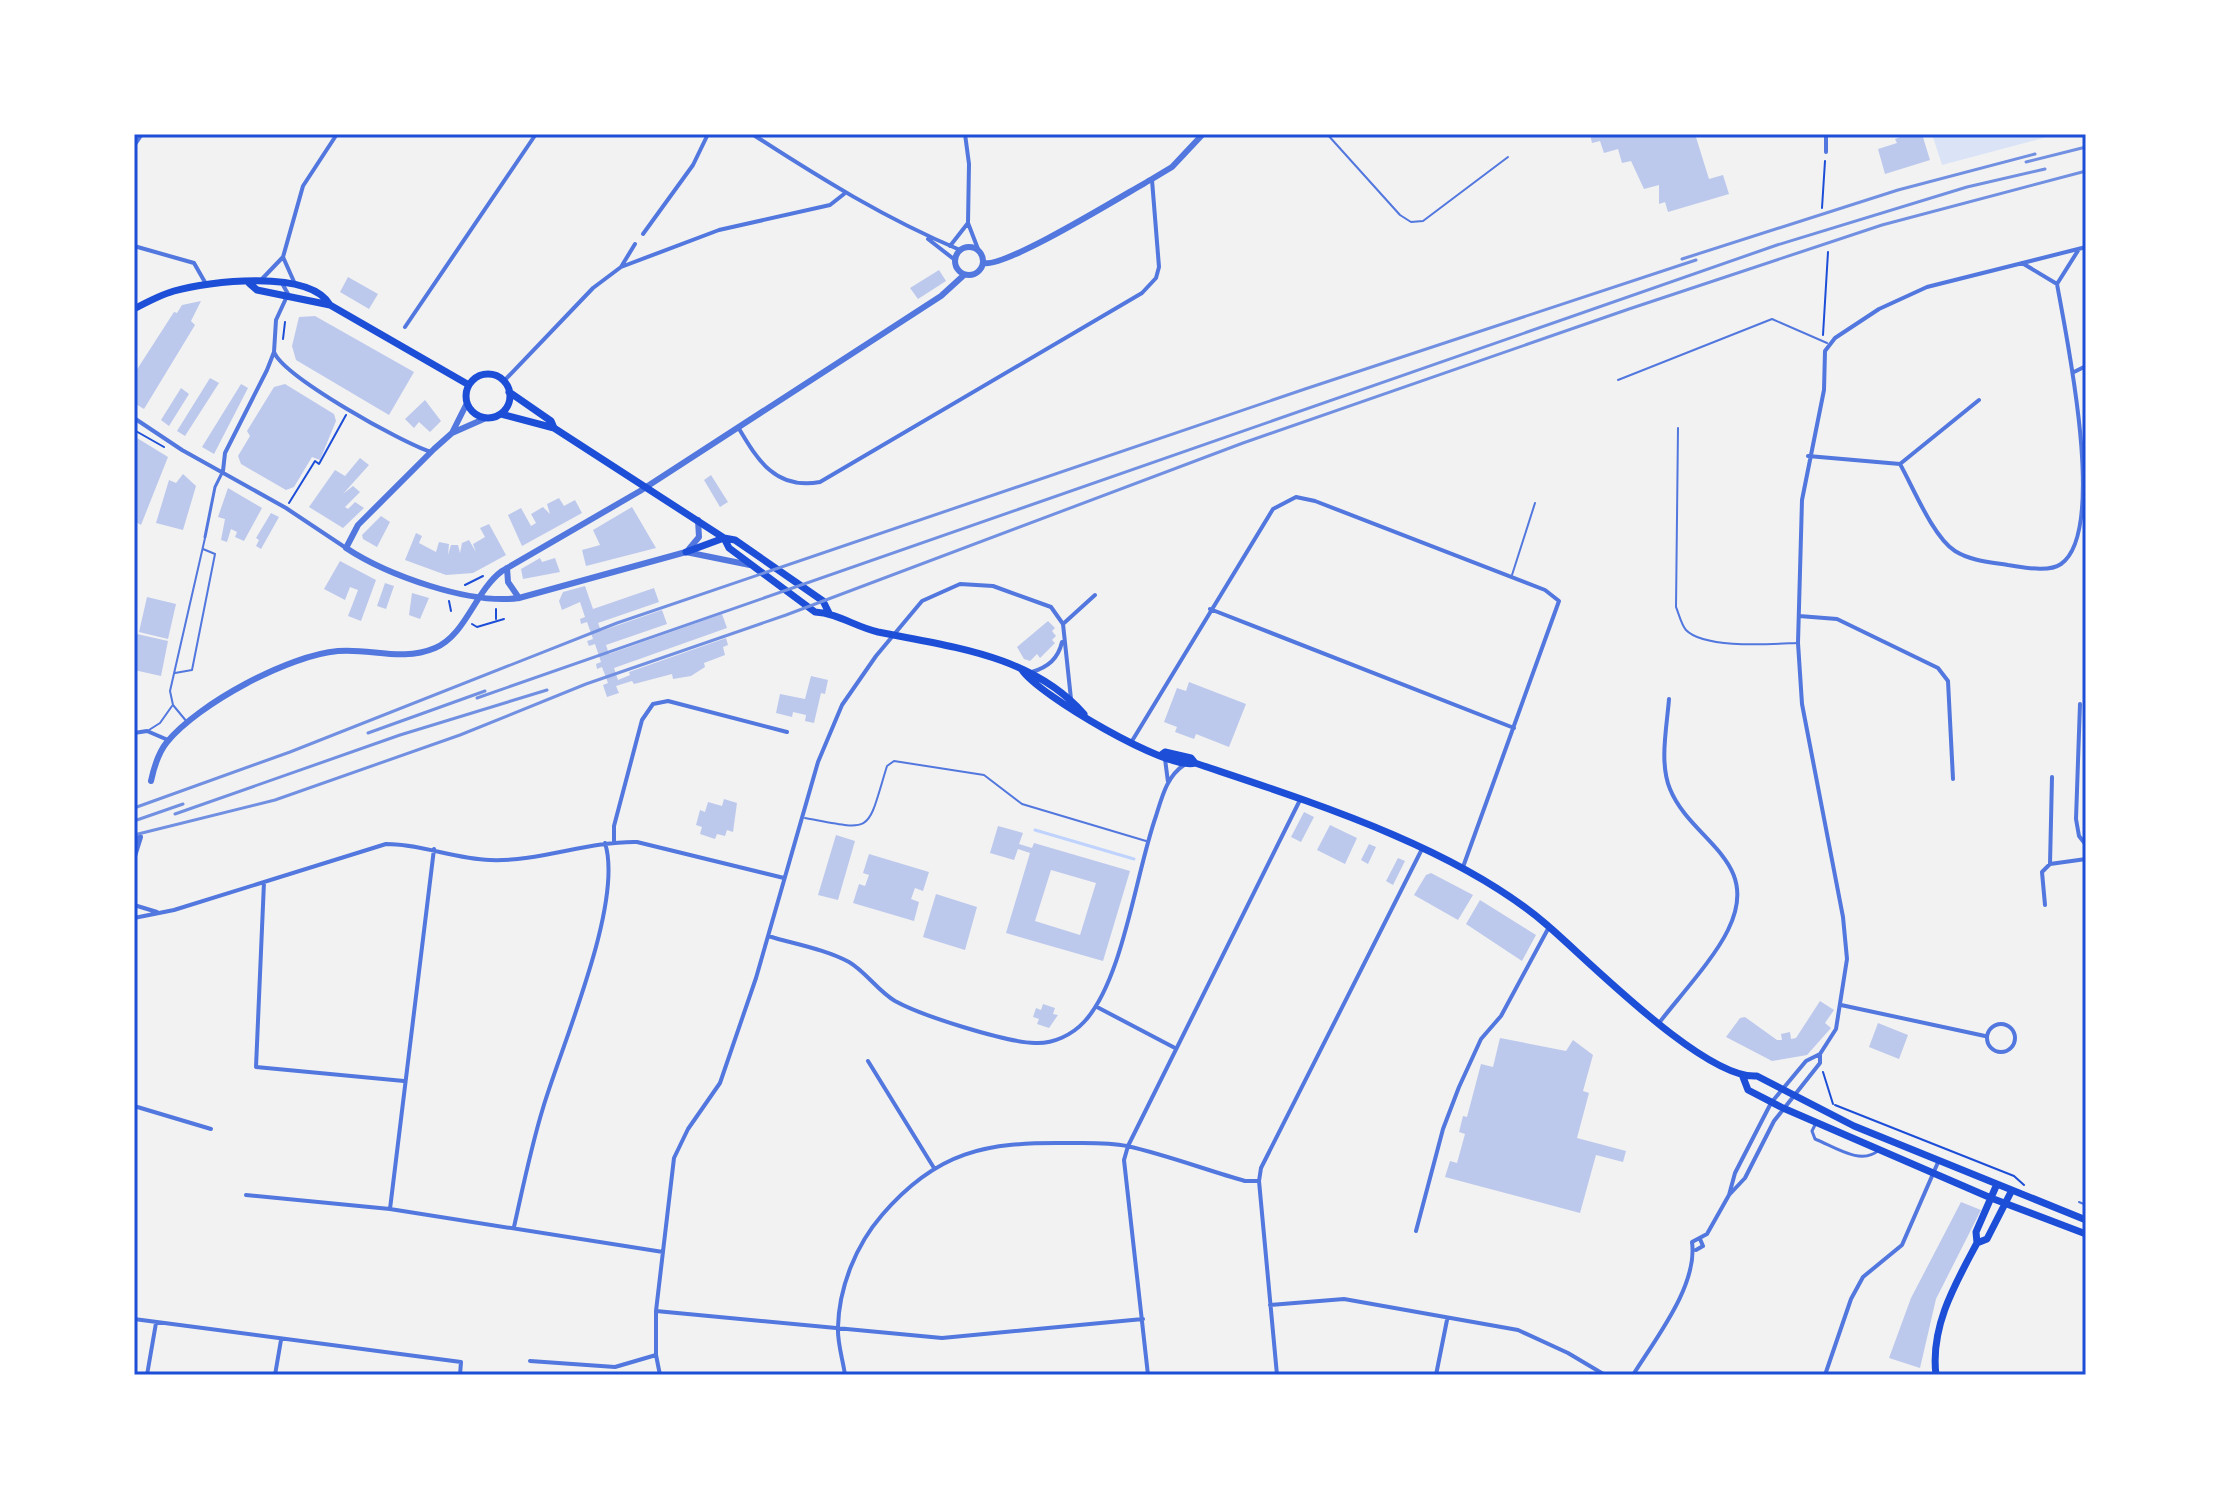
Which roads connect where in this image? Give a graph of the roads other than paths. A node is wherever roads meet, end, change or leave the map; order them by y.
1 (142, 134) edge
2 (337, 134) edge
3 (536, 134) edge
4 (708, 134) edge
5 (752, 134) edge
6 (965, 134) edge
7 (1203, 134) edge
8 (1327, 134) edge
9 (1826, 134) edge
10 (134, 146) edge
11 (1826, 152) road end
12 (1508, 157) dead end
13 (1152, 179) junction
14 (844, 194) junction
15 (968, 223) junction
16 (643, 234) joint
17 (927, 238) junction
18 (635, 244) joint
19 (134, 246) edge
20 (950, 246) junction
21 (2083, 248) edge
22 (978, 249) junction
23 (960, 250) junction
24 (283, 257) junction
25 (955, 260) junction
26 (984, 263) junction
27 (2021, 263) junction
28 (621, 267) junction
29 (964, 275) junction
30 (261, 280) junction
31 (249, 283) junction
32 (282, 283) junction
33 (206, 284) junction
34 (2057, 284) junction
35 (295, 285) junction
36 (288, 294) junction
37 (330, 305) junction
38 (134, 309) edge
39 (405, 327) dead end
40 (1828, 344) junction
41 (274, 352) junction
42 (2086, 366) edge
43 (2074, 372) junction
44 (1618, 380) dead end
45 (504, 381) junction
46 (469, 385) junction
47 (509, 392) junction
48 (1979, 400) dead end
49 (467, 403) junction
50 (501, 414) junction
51 (134, 418) edge
52 (486, 418) junction
53 (738, 427) junction
54 (554, 428) junction
55 (1678, 428) dead end
56 (452, 433) junction
57 (431, 452) junction
58 (1808, 456) junction
59 (1900, 464) junction
60 (223, 471) junction
61 (1535, 503) dead end
62 (698, 520) junction
63 (205, 537) joint
64 (724, 538) junction
65 (346, 548) junction
66 (203, 549) junction
67 (697, 549) junction
68 (686, 552) joint
69 (750, 565) junction
70 (507, 568) junction
71 (1511, 576) junction
72 (1095, 595) dead end
73 (477, 598) junction
74 (519, 598) junction
75 (1210, 609) junction
76 (829, 613) junction
77 (1799, 616) junction
78 (1063, 624) junction
79 (1063, 638) junction
80 (1798, 643) junction
81 (1022, 670) junction
82 (1032, 672) junction
83 (174, 673) junction
84 (1669, 699) dead end
85 (1072, 701) junction
86 (2080, 704) dead end
87 (173, 705) junction
88 (1084, 714) junction
89 (188, 722) junction
90 (1514, 728) junction
91 (147, 731) junction
92 (787, 732) dead end
93 (134, 733) edge
94 (168, 740) junction
95 (1131, 744) junction
96 (1163, 757) junction
97 (1195, 763) junction
98 (1184, 765) junction
99 (2052, 777) dead end
100 (1953, 779) dead end
101 (151, 781) dead end
102 (1168, 782) junction
103 (1300, 799) junction
104 (802, 817) junction
105 (140, 837) dead end
106 (1147, 841) junction
107 (614, 842) junction
108 (605, 843) junction
109 (2086, 845) edge
110 (434, 849) junction
111 (1422, 849) junction
112 (134, 856) edge
113 (2086, 859) edge
114 (2050, 864) junction
115 (1463, 867) junction
116 (784, 878) junction
117 (264, 882) junction
118 (134, 905) edge
119 (2045, 905) dead end
120 (159, 912) junction
121 (134, 918) edge
122 (1549, 927) junction
123 (768, 936) junction
124 (1841, 1005) junction
125 (1097, 1007) junction
126 (1659, 1023) junction
127 (1985, 1036) junction
128 (1175, 1048) junction
129 (1820, 1054) junction
130 (868, 1061) dead end
131 (1743, 1077) junction
132 (404, 1081) junction
133 (1782, 1090) junction
134 (1794, 1096) junction
135 (1771, 1103) junction
136 (134, 1106) edge
137 (1783, 1108) junction
138 (1816, 1123) junction
139 (211, 1129) dead end
140 (1128, 1146) junction
141 (1879, 1150) junction
142 (1939, 1160) junction
143 (934, 1168) junction
144 (1933, 1172) junction
145 (1259, 1181) junction
146 (1997, 1184) junction
147 (2012, 1190) junction
148 (246, 1195) dead end
149 (1729, 1195) junction
150 (1991, 1198) junction
151 (2079, 1202) dead end
152 (2006, 1203) junction
153 (2086, 1205) edge
154 (390, 1209) junction
155 (2086, 1220) edge
156 (514, 1227) junction
157 (1416, 1231) dead end
158 (2086, 1234) edge
159 (1977, 1243) junction
160 (663, 1252) junction
161 (1270, 1305) junction
162 (656, 1311) junction
163 (134, 1319) edge
164 (1143, 1319) junction
165 (1447, 1320) junction
166 (156, 1323) junction
167 (838, 1328) junction
168 (281, 1340) junction
169 (656, 1355) junction
170 (530, 1361) dead end
171 (147, 1375) edge
172 (275, 1375) edge
173 (460, 1375) edge
174 (660, 1375) edge
175 (845, 1375) edge
176 (1148, 1375) edge
177 (1277, 1375) edge
178 (1436, 1375) edge
179 (1605, 1375) edge
180 (1633, 1375) edge
181 (1825, 1375) edge
182 (1936, 1375) edge

1 - 10 street
2 - 24 street
3 - 39 street
4 - 16 street
5 - 14 street
6 - 15 street
7 - 13 street
8 - 12 lane
9 - 11 street
13 - 26 street
13 - 53 street
14 - 17 street
14 - 28 street
15 - 20 street
15 - 22 street
16 - 18 lane
17 - 20 street
17 - 25 street
18 - 28 street
19 - 33 street
20 - 23 street
21 - 27 street
21 - 34 street
22 - 23 street
22 - 26 street
23 - 25 street
24 - 30 street
24 - 35 street
25 - 29 street
26 - 29 street
27 - 34 street
27 - 40 street
28 - 45 street
29 - 53 street
30 - 31 main road
30 - 32 main road
31 - 33 main road
31 - 36 main road
32 - 35 main road
32 - 36 street
33 - 38 main road
34 - 43 street
35 - 37 main road
36 - 37 main road
36 - 41 street
37 - 46 main road
40 - 44 lane
40 - 58 street
41 - 57 street
41 - 60 street
42 - 43 street
43 - 59 street
45 - 46 main road
45 - 47 main road
46 - 49 main road
47 - 50 main road
47 - 54 main road
48 - 59 street
49 - 52 main road
49 - 56 street
50 - 52 main road
50 - 54 main road
51 - 60 street
52 - 56 street
53 - 70 street
54 - 62 main road
55 - 80 lane
56 - 57 street
57 - 65 street
58 - 59 street
58 - 77 street
60 - 63 street
60 - 65 street
61 - 71 lane
62 - 64 main road
62 - 67 street
63 - 66 lane
64 - 67 main road
64 - 69 main road
64 - 76 main road
65 - 73 street
66 - 83 lane
66 - 83 lane
67 - 68 main road
67 - 69 street
68 - 74 street
69 - 76 main road
70 - 73 street
70 - 74 street
71 - 75 street
71 - 90 street
72 - 78 street
73 - 74 street
73 - 89 street
75 - 90 street
75 - 95 street
76 - 81 main road
77 - 80 street
77 - 100 street
78 - 79 street
78 - 104 street
79 - 82 street
79 - 85 street
80 - 124 street
81 - 82 main road
81 - 88 main road
82 - 85 main road
83 - 87 lane
84 - 126 street
85 - 88 main road
86 - 109 street
87 - 89 lane
87 - 91 lane
88 - 95 main road
89 - 94 street
90 - 115 street
91 - 93 street
91 - 94 street
92 - 107 street
94 - 101 street
95 - 96 main road
96 - 97 main road
96 - 98 main road
96 - 102 street
97 - 98 main road
97 - 103 main road
98 - 102 street
99 - 114 street
102 - 106 street
103 - 111 main road
103 - 128 street
104 - 106 lane
104 - 116 street
105 - 112 street
106 - 125 street
107 - 108 street
107 - 116 street
108 - 110 street
108 - 156 street
110 - 117 street
110 - 132 street
111 - 115 main road
111 - 145 street
113 - 114 street
114 - 119 street
115 - 122 main road
116 - 123 street
117 - 120 street
117 - 132 street
118 - 120 street
120 - 121 street
122 - 126 main road
122 - 157 street
123 - 125 street
123 - 160 street
124 - 127 street
124 - 129 street
125 - 128 street
126 - 131 main road
127 - 127 street
128 - 140 street
129 - 133 street
129 - 134 street
130 - 143 street
131 - 133 main road
131 - 135 main road
132 - 154 street
133 - 134 main road
133 - 135 street
134 - 137 street
134 - 142 main road
135 - 137 main road
135 - 149 street
136 - 139 street
137 - 138 main road
137 - 149 street
138 - 141 main road
138 - 141 street
140 - 143 street
140 - 145 street
140 - 164 street
141 - 144 main road
142 - 144 street
142 - 146 main road
143 - 167 street
144 - 150 main road
144 - 181 street
145 - 161 street
146 - 147 main road
146 - 150 main road
147 - 152 main road
147 - 155 main road
148 - 154 street
149 - 180 street
150 - 152 main road
150 - 159 main road
151 - 153 lane
152 - 158 main road
152 - 159 main road
154 - 156 street
156 - 160 street
159 - 182 main road
160 - 162 street
161 - 165 street
161 - 177 street
162 - 167 street
162 - 169 street
163 - 166 street
164 - 167 street
164 - 176 street
165 - 178 street
165 - 179 street
166 - 168 street
166 - 171 street
167 - 175 street
168 - 172 street
168 - 173 street
169 - 170 street
169 - 174 street

